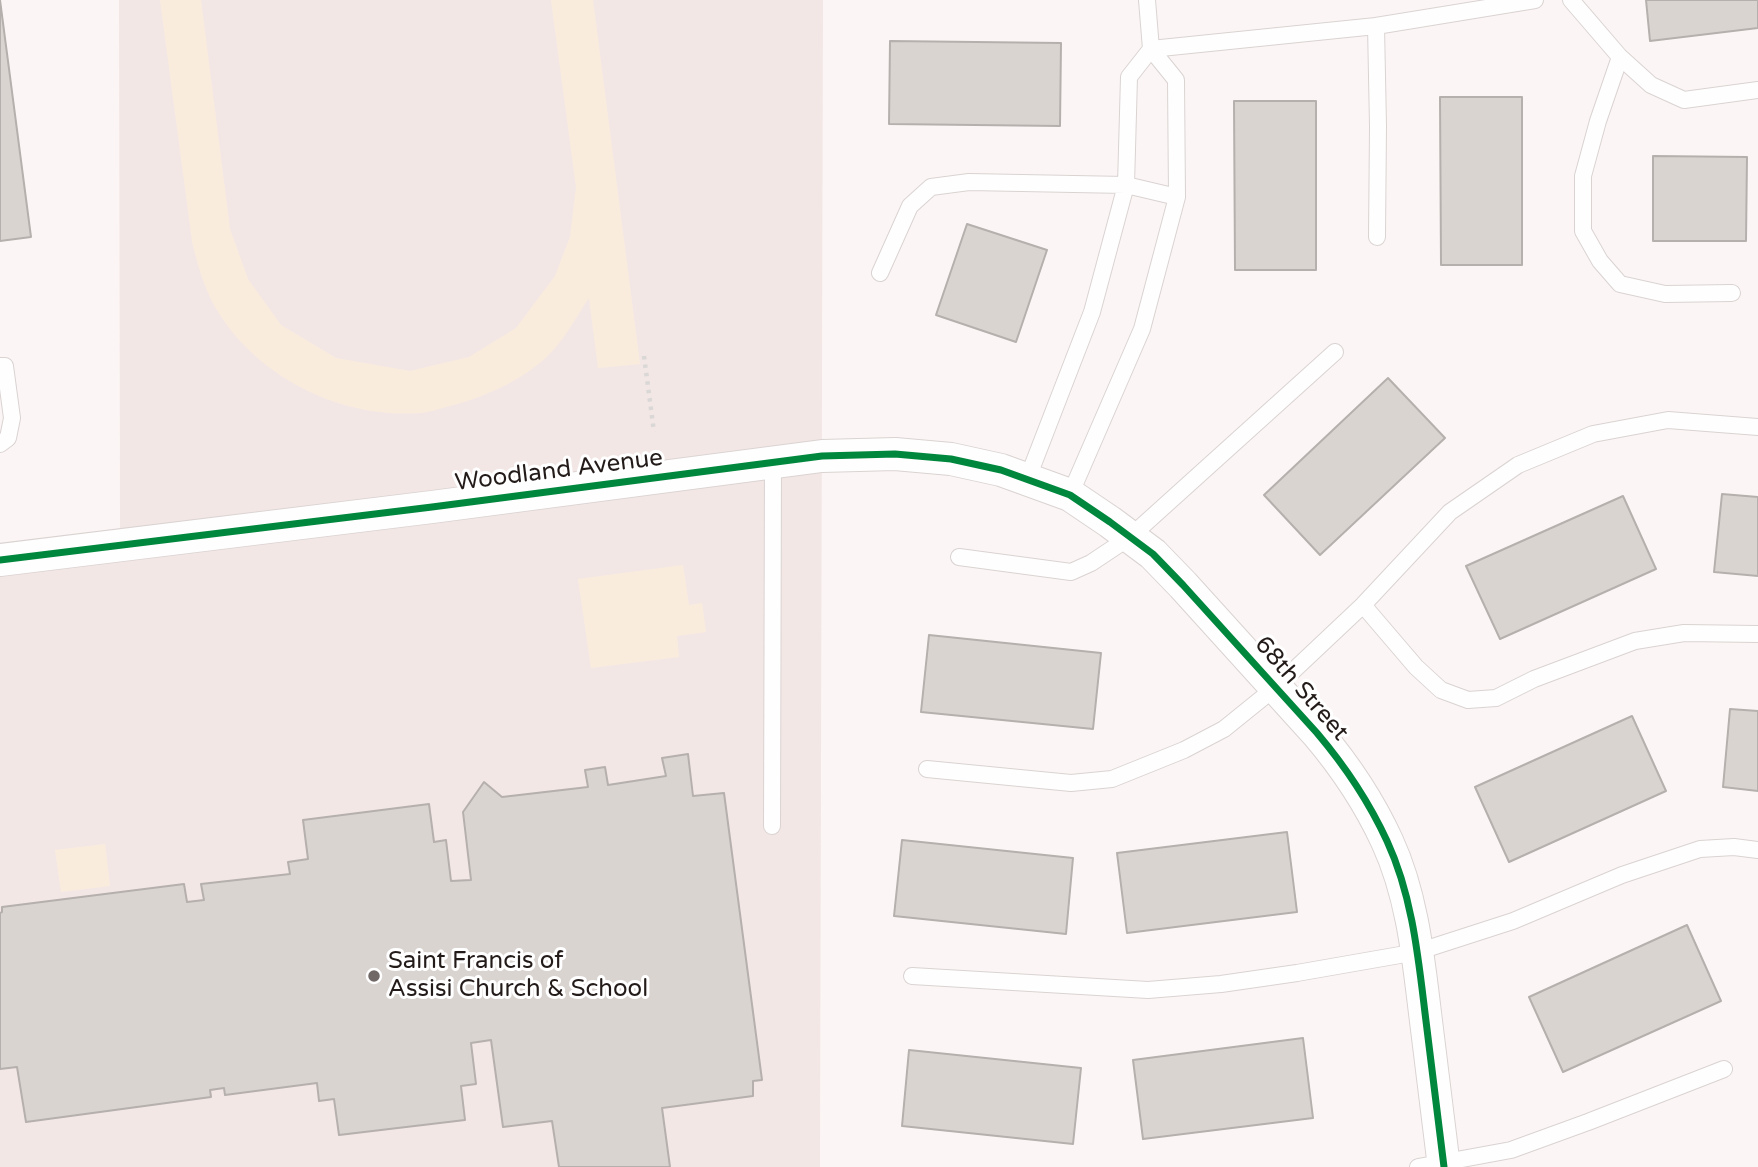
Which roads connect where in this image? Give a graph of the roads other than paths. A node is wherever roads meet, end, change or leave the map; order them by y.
1 (1147, 0) edge
2 (1535, 0) edge
3 (1571, 0) edge
4 (1376, 26) junction
5 (1151, 49) junction
6 (1620, 57) junction
7 (1758, 90) edge
8 (1126, 185) junction
9 (1177, 197) junction
10 (1377, 237) dead end
11 (880, 273) dead end
12 (1732, 293) dead end
13 (1335, 352) dead end
14 (0, 366) edge
15 (1758, 426) edge
16 (0, 444) edge
17 (773, 463) junction
18 (1027, 480) junction
19 (1070, 495) junction
20 (1120, 529) junction
21 (959, 557) dead end
22 (0, 560) edge
23 (1363, 605) junction
24 (1758, 634) edge
25 (1276, 687) junction
26 (927, 769) dead end
27 (772, 826) dead end
28 (1758, 850) edge
29 (1417, 952) junction
30 (912, 976) dead end
31 (1724, 1069) dead end
32 (1435, 1166) edge

1 - 5 lane
2 - 4 lane
3 - 6 lane
4 - 5 lane
4 - 10 lane
5 - 8 lane
5 - 9 lane
6 - 7 lane
6 - 12 lane
8 - 9 lane
8 - 11 lane
8 - 18 lane
9 - 19 lane
13 - 20 lane
14 - 16 lane
15 - 23 lane
17 - 18 street, Woodland Avenue
17 - 22 street, Woodland Avenue
17 - 27 lane
18 - 19 street, Woodland Avenue
19 - 20 street, Woodland Avenue
20 - 21 lane
20 - 25 street, 68th Street
23 - 24 lane
23 - 25 lane
25 - 26 lane
25 - 29 street, 68th Street
28 - 29 lane
29 - 30 lane
29 - 32 street, 68th Street
31 - 32 lane

